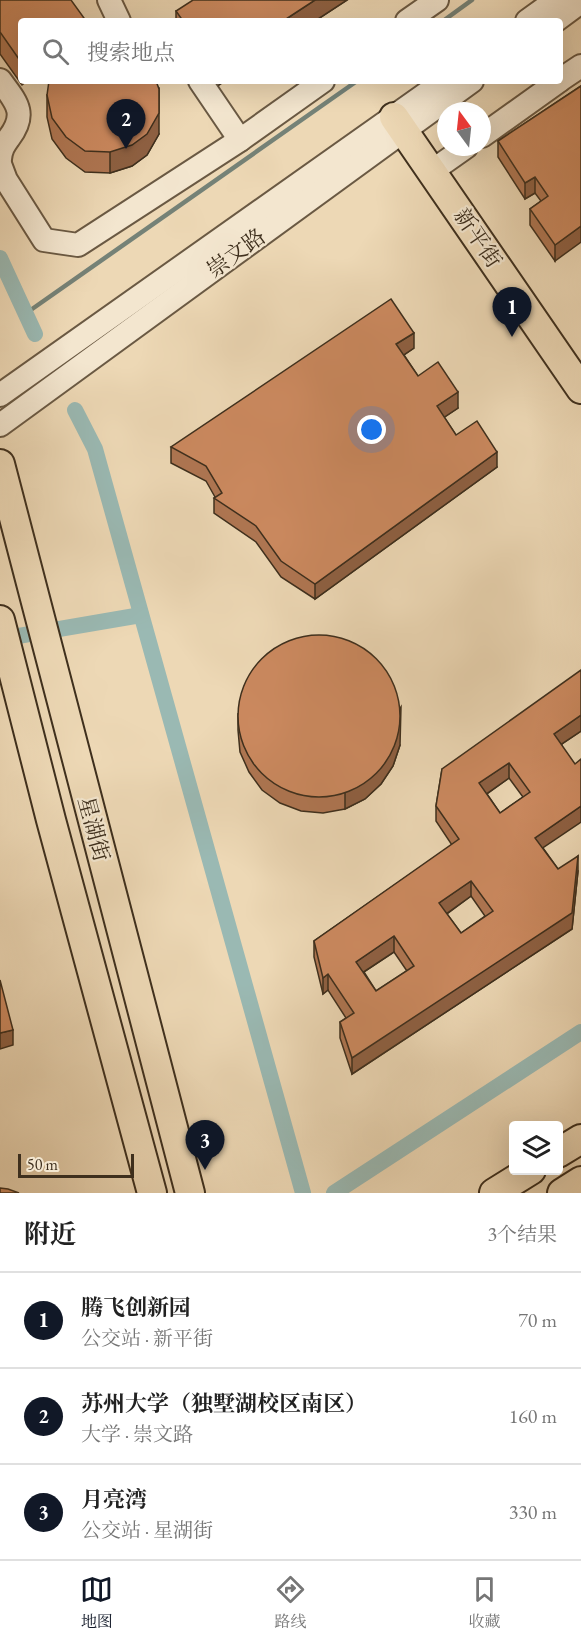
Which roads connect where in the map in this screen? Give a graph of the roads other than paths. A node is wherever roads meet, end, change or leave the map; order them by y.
1 (109, 0) edge
2 (437, 0) edge
3 (556, 0) edge
4 (581, 2) edge
5 (118, 18) edge
6 (411, 18) edge
7 (531, 18) edge
8 (559, 18) edge
9 (581, 66) edge
10 (563, 79) edge
11 (0, 80) edge
12 (202, 84) edge
13 (319, 84) edge
14 (441, 84) edge
15 (467, 84) edge
16 (556, 84) edge
17 (399, 124) junction
18 (491, 130) edge
19 (240, 141) junction
20 (453, 156) edge
21 (0, 159) edge
22 (0, 164) edge
23 (432, 171) junction
24 (581, 389) edge
25 (0, 394) edge
26 (0, 424) edge
27 (0, 464) edge
28 (0, 620) edge
29 (581, 1140) edge
30 (563, 1150) edge
31 (523, 1175) edge
32 (581, 1181) edge
33 (152, 1193) edge
34 (190, 1193) edge
35 (494, 1193) edge
36 (562, 1193) edge

1 - 5 street
2 - 6 street
3 - 7 street
4 - 8 street
9 - 10 street
11 - 21 street
12 - 19 street
13 - 19 street
14 - 17 street, 崇文路
15 - 17 street, 崇文路
16 - 18 street
17 - 23 main road, 新平街
17 - 25 street, 崇文路
17 - 26 street, 崇文路
19 - 22 street
20 - 23 street
23 - 24 main road, 新平街
27 - 34 main road, 星湖街
28 - 33 main road, 星湖街
29 - 30 main road
31 - 35 main road
32 - 36 main road

